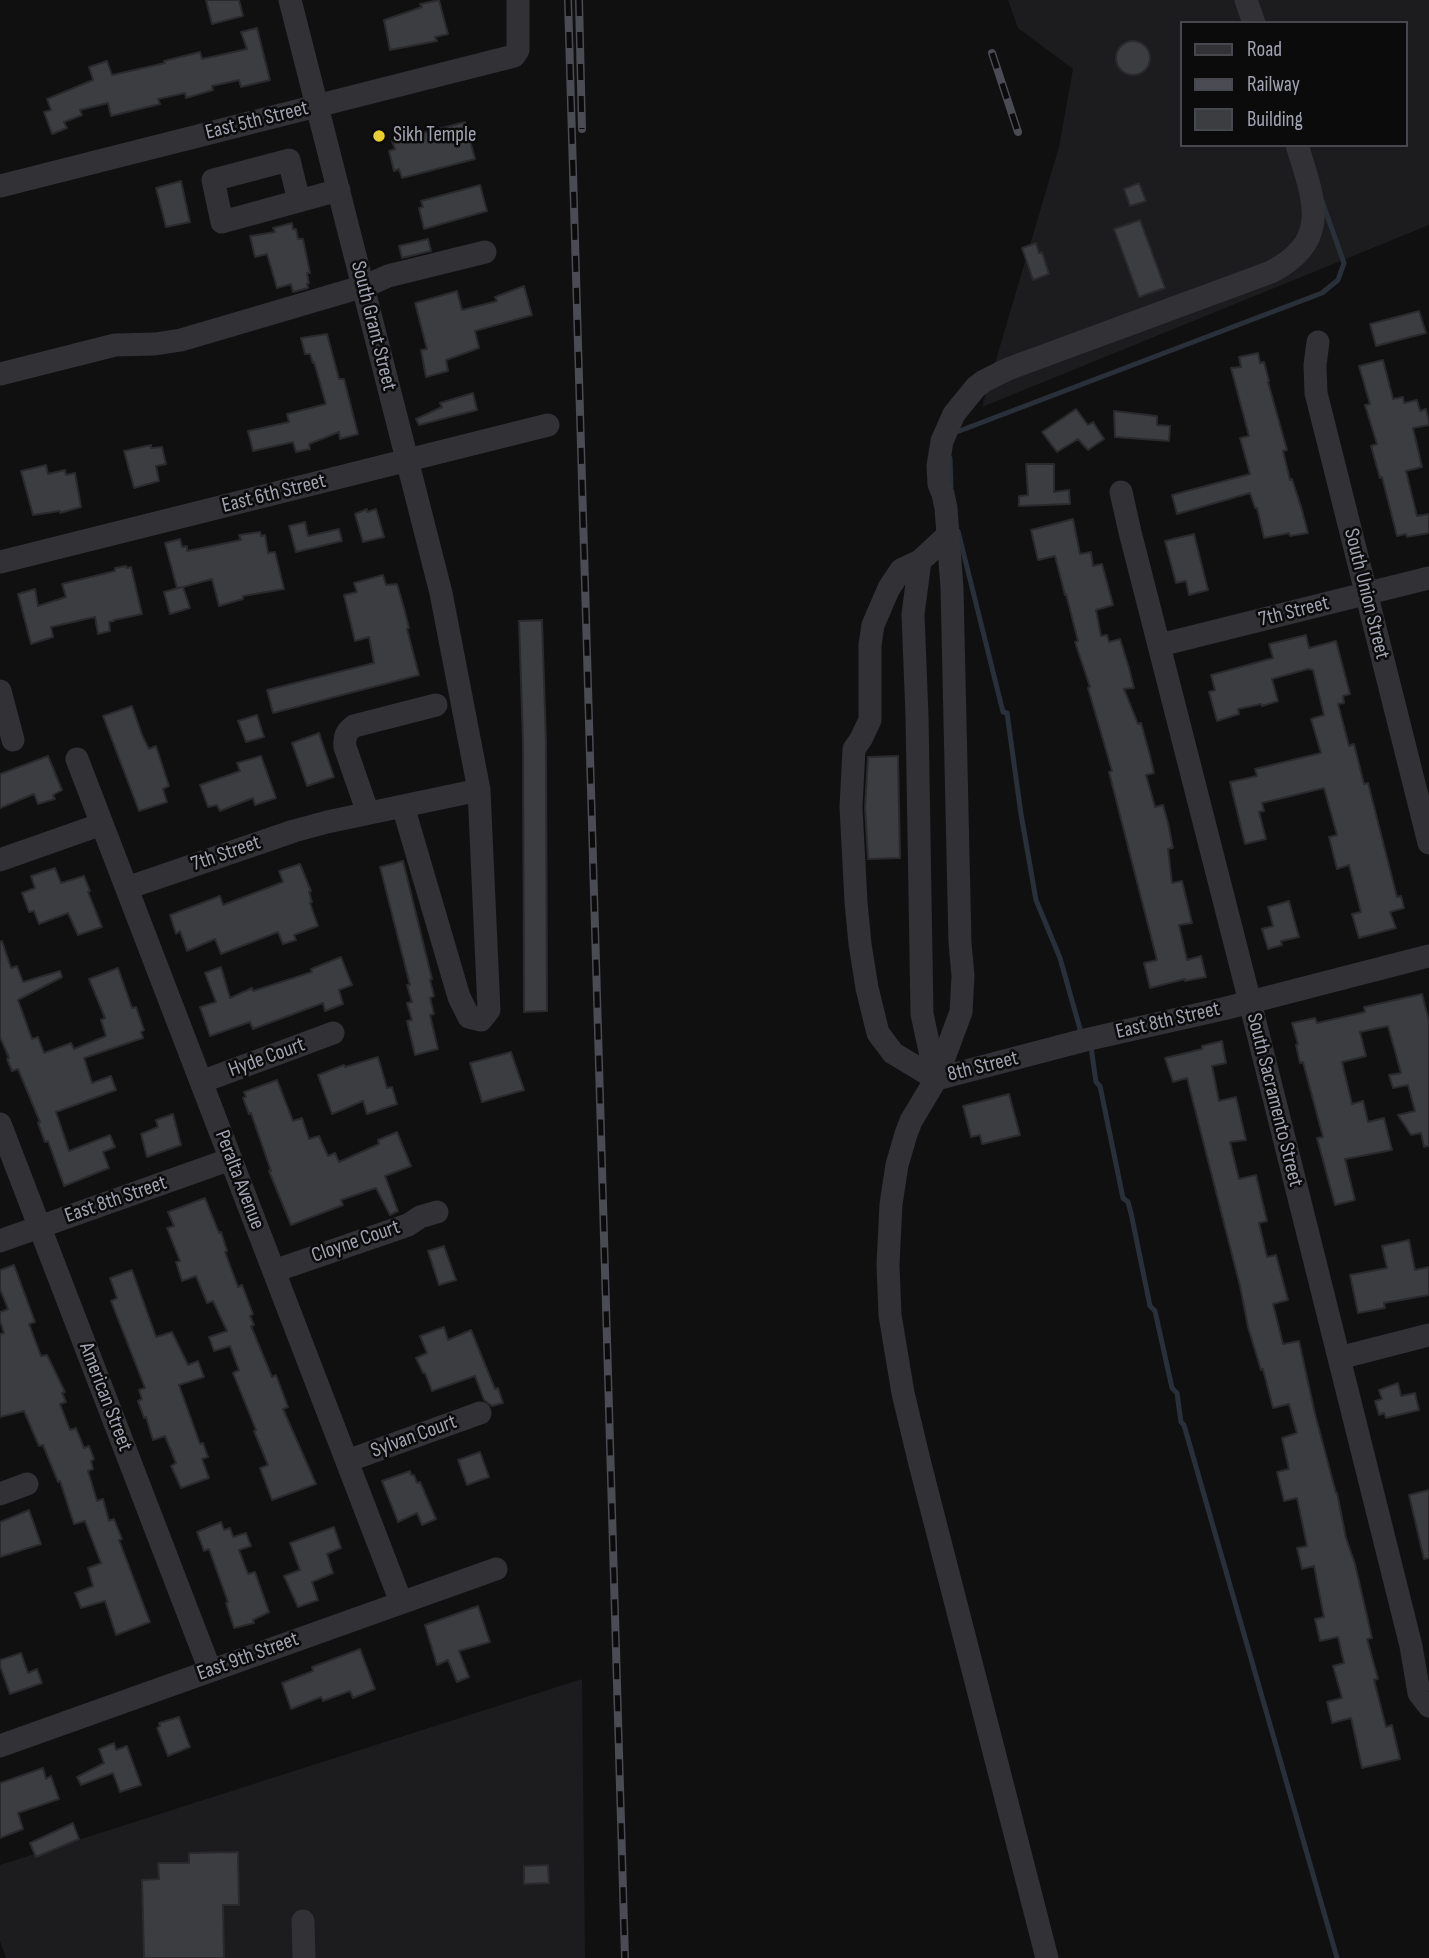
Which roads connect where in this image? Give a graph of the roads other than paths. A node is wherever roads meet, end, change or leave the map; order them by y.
1 (290, 0) edge
2 (518, 0) edge
3 (1246, 0) edge
4 (1253, 21) edge
5 (317, 106) junction
6 (1298, 147) edge
7 (0, 186) edge
8 (339, 190) junction
9 (299, 201) dead end
10 (485, 252) dead end
11 (363, 286) junction
12 (1318, 342) dead end
13 (0, 374) edge
14 (548, 425) dead end
15 (407, 460) junction
16 (1121, 492) dead end
17 (948, 535) junction
18 (920, 561) junction
19 (0, 562) edge
20 (1429, 578) edge
21 (1365, 593) junction
22 (1160, 645) junction
23 (0, 691) edge
24 (436, 705) dead end
25 (13, 740) dead end
26 (77, 758) dead end
27 (479, 790) junction
28 (403, 806) junction
29 (368, 813) junction
30 (102, 824) junction
31 (1429, 843) edge
32 (0, 860) edge
33 (127, 888) junction
34 (1429, 956) edge
35 (1250, 1002) junction
36 (333, 1033) dead end
37 (1030, 1055) joint
38 (936, 1079) junction
39 (201, 1082) junction
40 (0, 1124) edge
41 (231, 1159) junction
42 (437, 1212) dead end
43 (40, 1227) junction
44 (0, 1241) edge
45 (274, 1271) junction
46 (1429, 1335) edge
47 (1339, 1358) junction
48 (480, 1413) dead end
49 (347, 1461) junction
50 (27, 1484) dead end
51 (0, 1494) edge
52 (496, 1569) dead end
53 (401, 1602) junction
54 (210, 1670) junction
55 (1429, 1706) edge
56 (0, 1746) edge
57 (303, 1921) dead end
58 (304, 1958) edge
59 (1046, 1958) edge

1 - 5 street, South Grant Street
2 - 5 street, East 5th Street
3 - 4 street
5 - 7 street, East 5th Street
5 - 8 street, South Grant Street
6 - 17 street
8 - 9 street
8 - 11 street, South Grant Street
10 - 11 street
11 - 13 street
11 - 15 street, South Grant Street
12 - 21 street, South Union Street
14 - 15 street, East 6th Street
15 - 19 street, East 6th Street
15 - 27 street, South Grant Street
16 - 22 street, South Sacramento Street
17 - 18 street
17 - 38 street
18 - 38 street
18 - 38 street
20 - 21 street, 7th Street
21 - 22 street, 7th Street
21 - 31 street, South Union Street
22 - 35 street, South Sacramento Street
23 - 25 street
24 - 29 street
26 - 30 street, Peralta Avenue
27 - 28 street, 7th Street
27 - 28 street, South Grant Street
28 - 29 street, 7th Street
29 - 33 street, 7th Street
30 - 32 street
30 - 33 street, Peralta Avenue
33 - 39 street, Peralta Avenue
34 - 35 street, East 8th Street
35 - 37 street, East 8th Street
35 - 47 street, South Sacramento Street
36 - 39 street, Hyde Court
37 - 38 street, 8th Street
38 - 59 street
39 - 41 street, Peralta Avenue
40 - 43 street, American Street
41 - 43 street, East 8th Street
41 - 45 street, Peralta Avenue
42 - 45 street, Cloyne Court
43 - 44 street, East 8th Street
43 - 54 street, American Street
45 - 49 street, Peralta Avenue
46 - 47 street
47 - 55 street, South Sacramento Street
48 - 49 street, Sylvan Court
49 - 53 street, Peralta Avenue
50 - 51 street
52 - 53 street, East 9th Street
53 - 54 street, East 9th Street
54 - 56 street, East 9th Street
57 - 58 street

